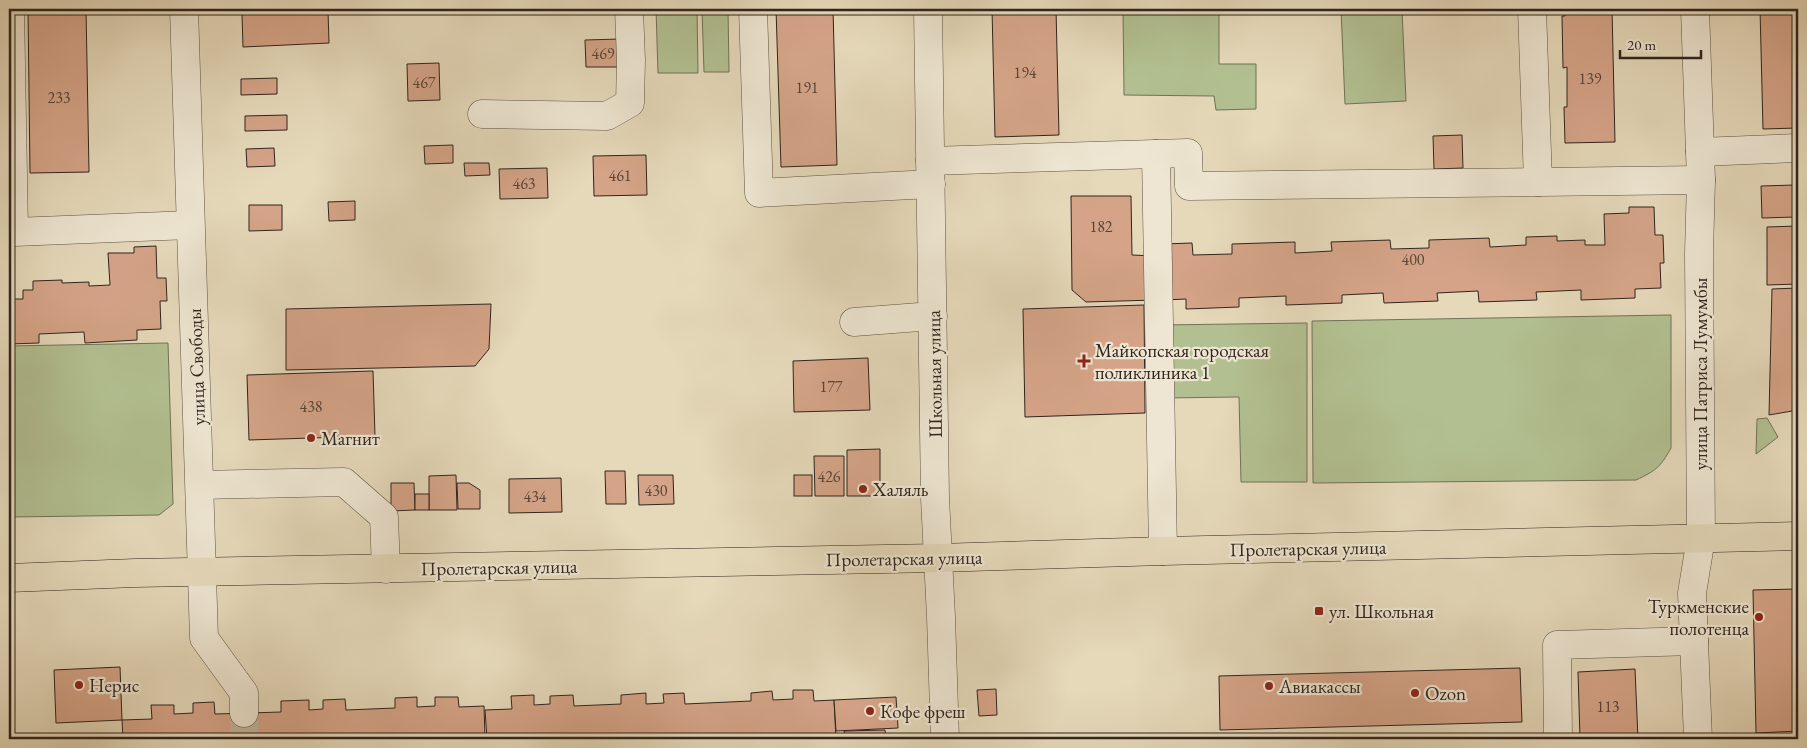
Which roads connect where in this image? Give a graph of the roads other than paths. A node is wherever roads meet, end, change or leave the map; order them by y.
1 (10, 9) edge
2 (184, 9) edge
3 (629, 9) edge
4 (753, 9) edge
5 (928, 9) edge
6 (1532, 9) edge
7 (1695, 9) edge
8 (482, 114) dead end
9 (1798, 148) edge
10 (1700, 152) junction
11 (1156, 154) junction
12 (931, 173) junction
13 (1701, 180) junction
14 (1538, 182) junction
15 (190, 225) junction
16 (12, 233) edge
17 (933, 316) junction
18 (854, 322) dead end
19 (200, 485) junction
20 (1798, 536) edge
21 (1701, 538) junction
22 (1163, 551) junction
23 (938, 558) junction
24 (386, 569) junction
25 (203, 573) junction
26 (9, 578) edge
27 (1694, 641) junction
28 (244, 713) tunnel mouth
29 (945, 739) edge
30 (1558, 739) edge
31 (1698, 739) edge

1 - 16 street
2 - 15 street, улица Свободы
3 - 8 street
4 - 12 street
5 - 12 street, Школьная улица
6 - 14 street
7 - 10 street, улица Патриса Лумумбы
9 - 10 street
10 - 13 street, улица Патриса Лумумбы
11 - 12 street
11 - 14 street
11 - 22 street
12 - 17 street, Школьная улица
13 - 14 street
13 - 21 street, улица Патриса Лумумбы
15 - 16 street
15 - 19 street, улица Свободы
17 - 18 street
17 - 23 street, Школьная улица
19 - 24 street
19 - 25 street, улица Свободы
20 - 21 main road, Пролетарская улица
21 - 22 main road, Пролетарская улица
21 - 27 street, улица Патриса Лумумбы
22 - 23 main road, Пролетарская улица
23 - 24 main road, Пролетарская улица
23 - 29 street, Школьная улица
24 - 25 main road, Пролетарская улица
25 - 26 main road, Пролетарская улица
25 - 28 street, улица Свободы
27 - 30 street
27 - 31 street, улица Патриса Лумумбы

